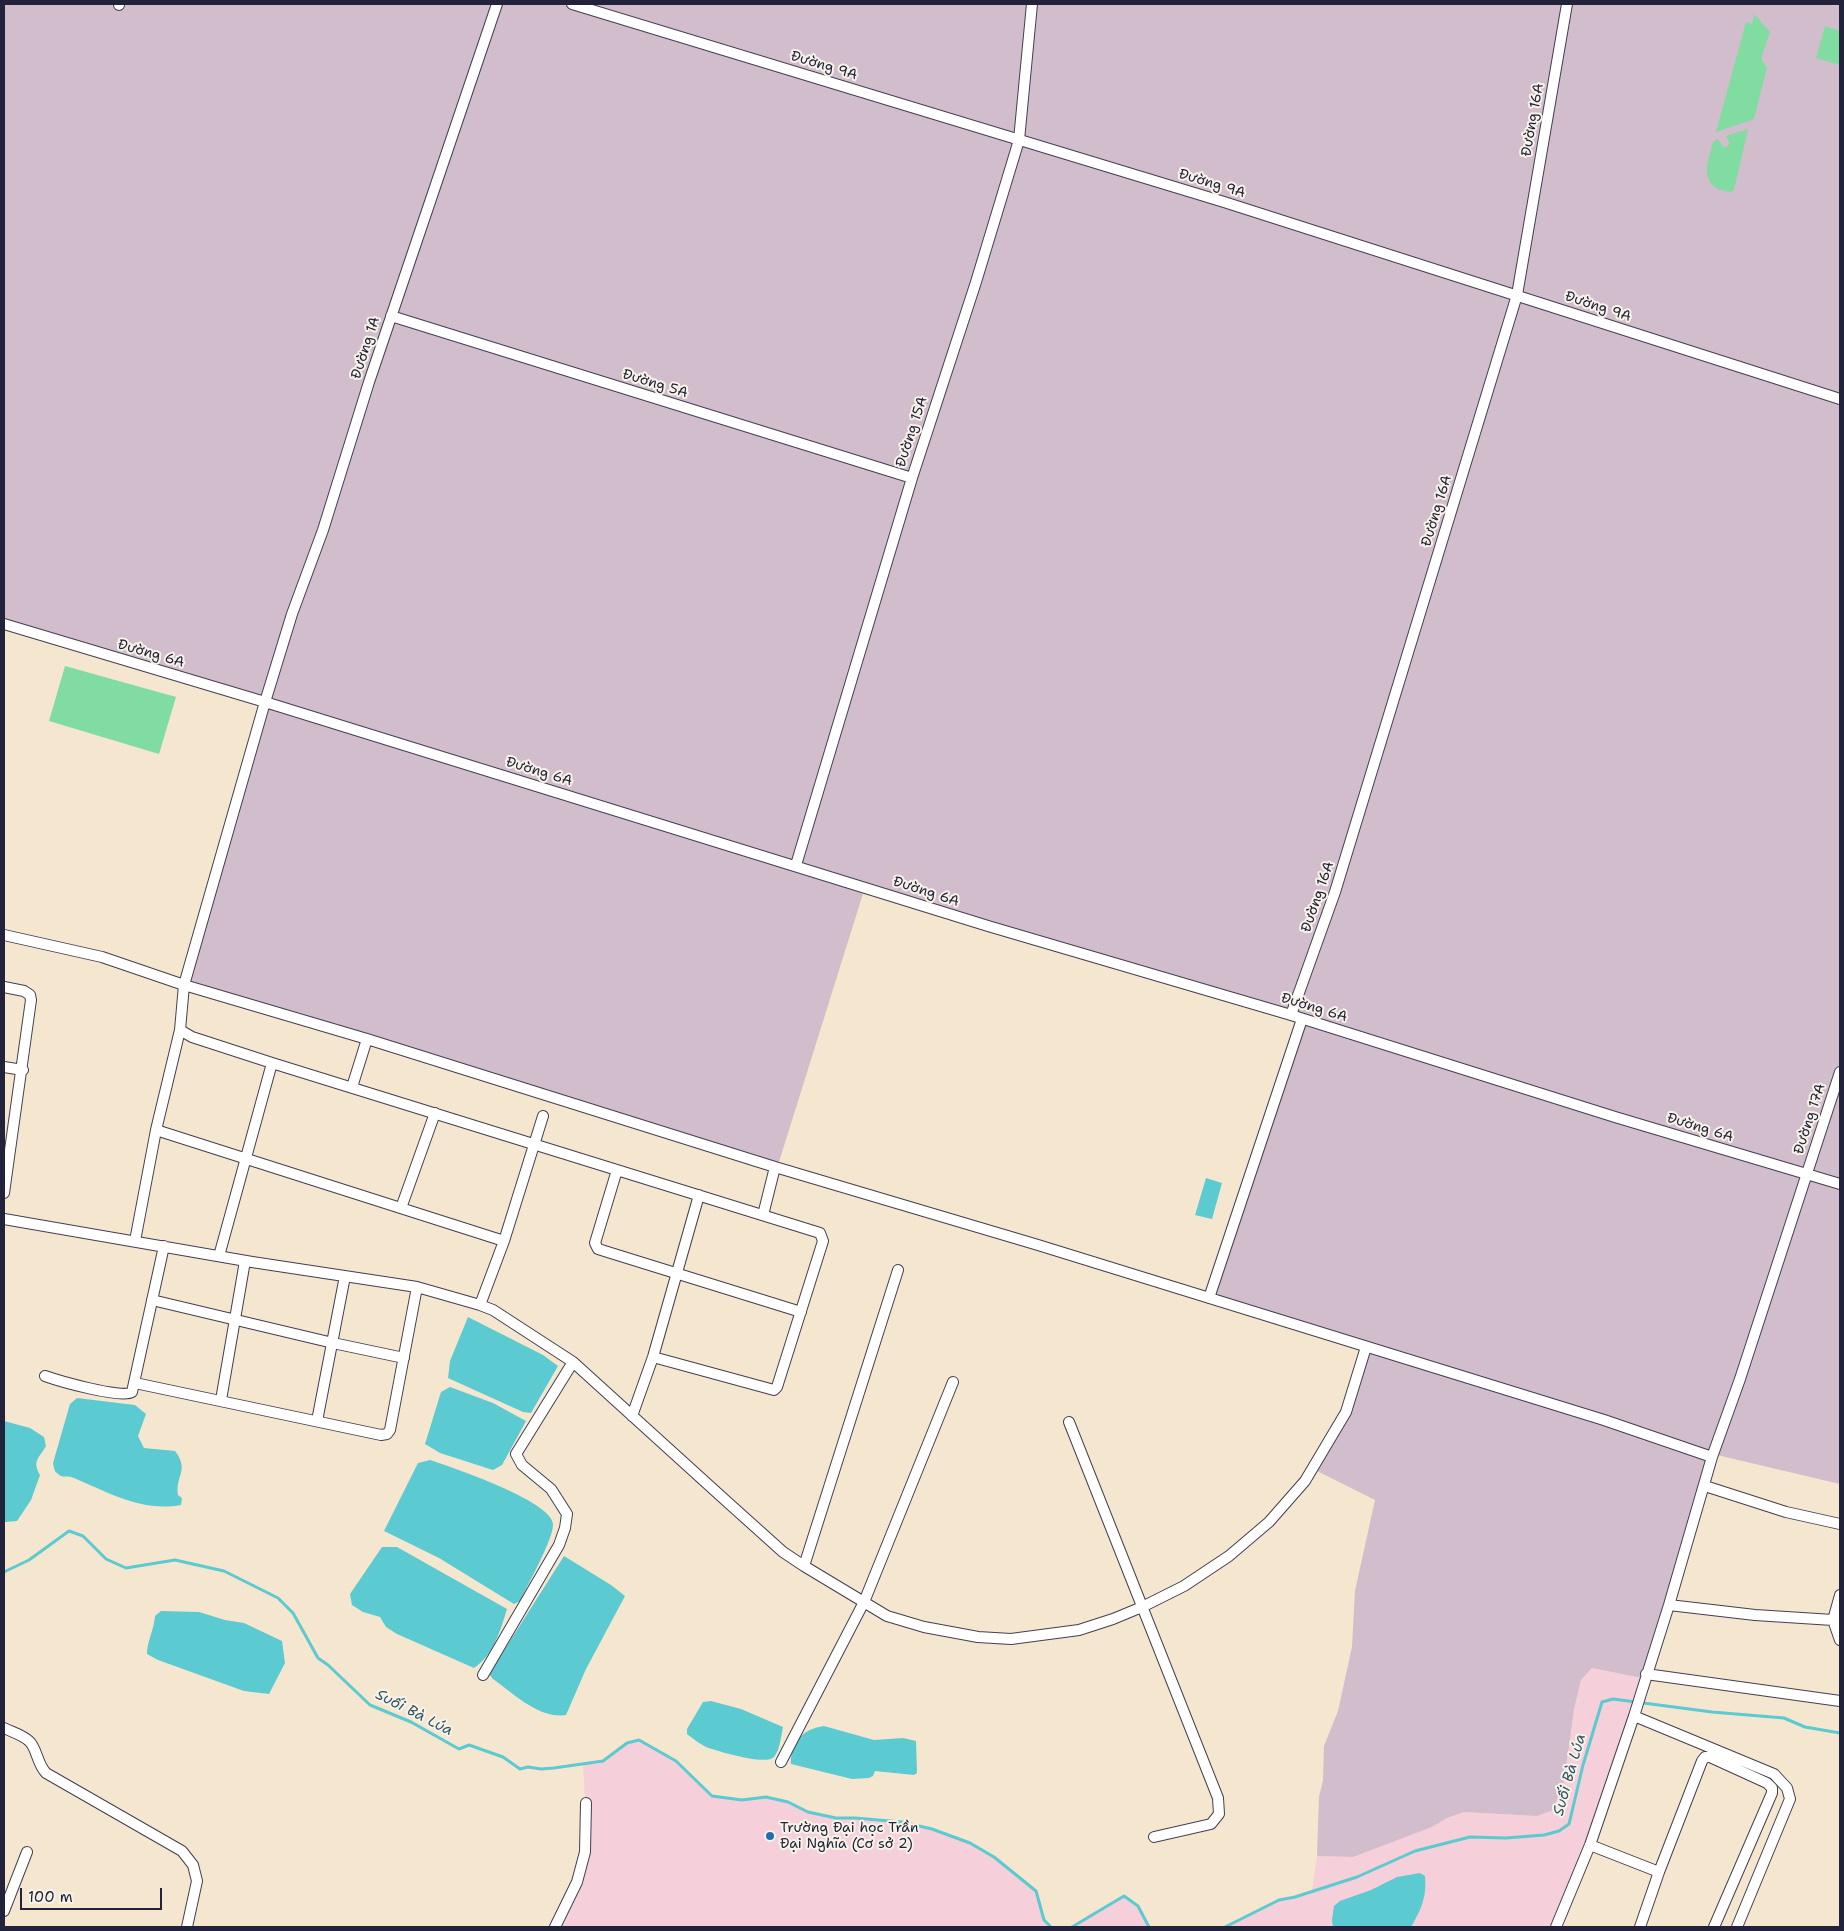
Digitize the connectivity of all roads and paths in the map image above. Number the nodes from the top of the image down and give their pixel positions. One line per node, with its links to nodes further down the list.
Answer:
1 (497, 4): 7 (street, Đường 1A)
2 (572, 4): 5 (street, Đường 9A)
3 (1032, 4): 5 (street, Đường 15A)
4 (1567, 4): 6 (street, Đường 16A)
5 (1019, 140): 6 (street, Đường 9A); 9 (street, Đường 15A)
6 (1517, 295): 8 (street, Đường 9A); 16 (street, Đường 16A)
7 (391, 316): 9 (street, Đường 5A); 11 (street, Đường 1A)
8 (1840, 399)
9 (912, 478): 12 (street, Đường 15A)
10 (4, 624): 11 (street, Đường 6A)
11 (265, 702): 12 (street, Đường 6A); 14 (street, Đường 1A)
12 (796, 865): 16 (street, Đường 6A)
13 (4, 935): 14 (street)
14 (184, 984): 18 (street, Đường 1A); 19 (street)
15 (4, 987): 22 (street)
16 (1291, 1015): 17 (street, Đường 6A)
17 (1302, 1019): 32 (street, Đường 6A); 48 (street)
18 (180, 1030): 20 (street); 27 (street, Đường 1A)
19 (367, 1039): 24 (street); 30 (street)
20 (272, 1063): 24 (street); 29 (street)
21 (4, 1067): 22 (street)
22 (23, 1070): 34 (street)
23 (1840, 1072): 32 (street, Đường 17A)
24 (352, 1087): 25 (street)
25 (435, 1113): 28 (street); 36 (street)
26 (543, 1116): 28 (street)
27 (156, 1130): 29 (street); 39 (street, Đường 1A)
28 (535, 1144): 31 (street); 40 (street)
29 (245, 1158): 36 (street); 42 (street)
30 (775, 1167): 37 (street); 48 (street)
31 (617, 1170): 35 (street); 45 (street)
32 (1806, 1174): 33 (street, Đường 6A); 65 (street, Đường 17A)
33 (1840, 1184)
34 (4, 1193)
35 (699, 1195): 37 (street); 45 (street)
36 (401, 1208): 40 (street)
37 (763, 1215): 51 (street)
38 (4, 1219): 39 (street)
39 (134, 1241): 41 (street)
40 (504, 1241): 50 (street)
41 (164, 1246): 42 (street); 49 (street)
42 (219, 1256): 43 (street)
43 (245, 1261): 46 (street); 52 (street)
44 (898, 1270): 68 (street)
45 (676, 1274): 51 (street); 55 (street)
46 (345, 1276): 47 (street); 53 (street)
47 (417, 1287): 50 (street); 56 (street)
48 (1209, 1298): 54 (street)
49 (152, 1300): 52 (street); 60 (street)
50 (480, 1305): 57 (street)
51 (800, 1312): 55 (street)
52 (235, 1320): 53 (street); 61 (street)
53 (333, 1343): 56 (street); 63 (street)
54 (1366, 1347): 65 (street); 72 (street)
55 (653, 1357): 62 (street)
56 (404, 1358): 63 (street)
57 (573, 1362): 62 (street); 75 (street)
58 (46, 1376): 60 (street)
59 (953, 1382): 70 (street)
60 (135, 1383): 61 (street)
61 (221, 1400): 63 (street)
62 (632, 1416): 68 (street)
63 (317, 1421)
64 (1069, 1422): 72 (street)
65 (1712, 1457): 66 (street, Đường 17A)
66 (1705, 1486): 67 (street); 71 (street, Đường 17A)
67 (1840, 1524)
68 (804, 1566): 70 (street)
69 (1840, 1595): 73 (street)
70 (864, 1602): 72 (street); 80 (street)
71 (1669, 1605): 73 (street); 76 (street, Đường 17A)
72 (1142, 1606): 82 (street)
73 (1836, 1620): 74 (street)
74 (1840, 1640)
75 (483, 1675)
76 (1646, 1677): 77 (street); 78 (street)
77 (1840, 1701)
78 (1634, 1713): 83 (street); 92 (street)
79 (4, 1728): 88 (street)
80 (781, 1762)
81 (586, 1804): 89 (street)
82 (1154, 1837)
83 (1590, 1844): 85 (street); 90 (street)
84 (27, 1852): 86 (street)
85 (1659, 1872): 87 (street); 91 (street)
86 (4, 1910)
87 (1642, 1926)
88 (186, 1927)
89 (555, 1927)
90 (1556, 1927)
91 (1714, 1927)
92 (1737, 1927)

